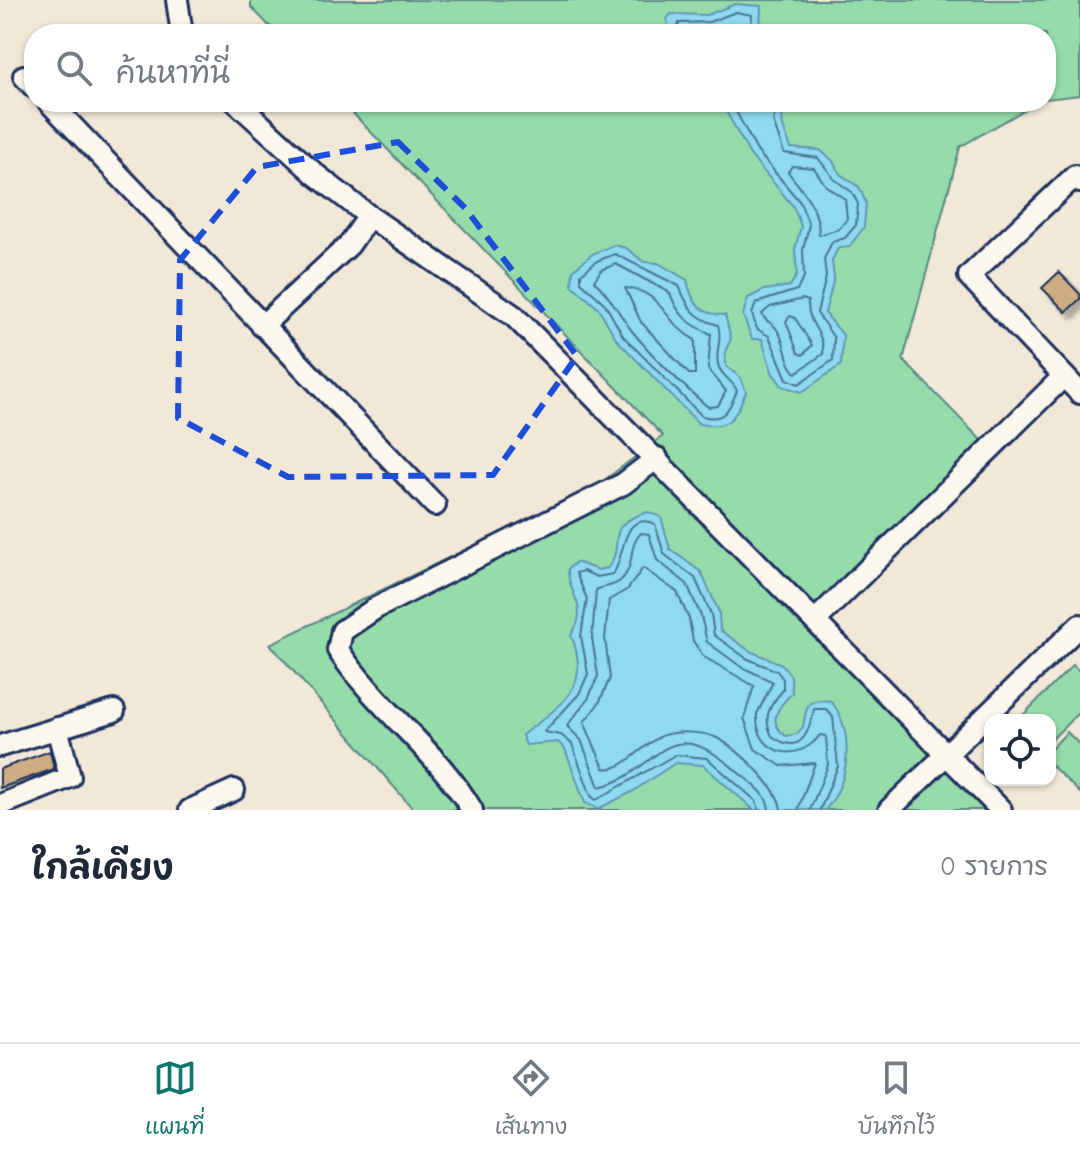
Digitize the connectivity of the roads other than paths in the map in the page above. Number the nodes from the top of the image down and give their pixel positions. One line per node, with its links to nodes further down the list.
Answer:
1 (177, 0): 2 (street)
2 (181, 24)
3 (59, 112): 7 (street)
4 (247, 112): 6 (street)
5 (1080, 182): 8 (street)
6 (369, 216): 7 (street); 10 (street)
7 (262, 326): 11 (street)
8 (1064, 376): 9 (street); 12 (street)
9 (1080, 393)
10 (657, 458): 12 (street); 21 (street)
11 (435, 505)
12 (816, 620): 17 (street)
13 (1076, 636): 17 (street)
14 (114, 711): 15 (street)
15 (57, 728): 16 (street); 19 (street)
16 (0, 746)
17 (947, 754): 22 (street); 23 (street)
18 (234, 790): 20 (street)
19 (0, 805)
20 (190, 810)
21 (472, 810)
22 (889, 810)
23 (1001, 810)

